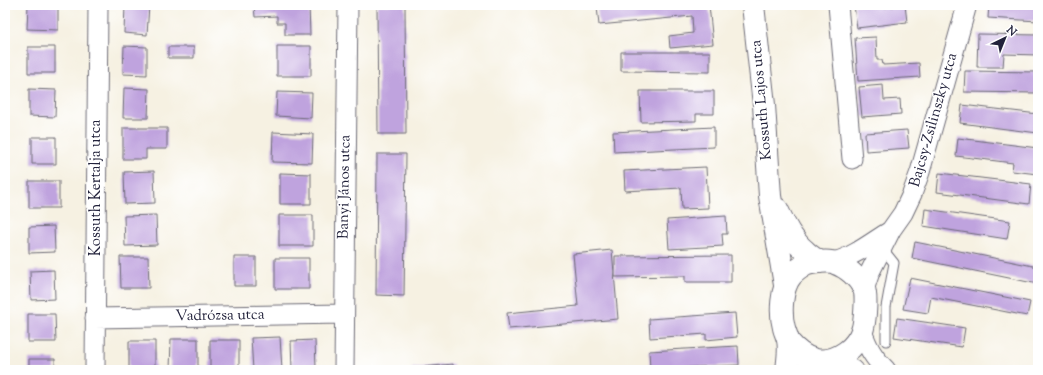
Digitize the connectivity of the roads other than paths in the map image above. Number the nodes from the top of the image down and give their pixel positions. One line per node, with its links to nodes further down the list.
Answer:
1 (98, 5): 14 (street, Kossuth Kertalja utca)
2 (348, 5): 13 (street, Banyi János utca)
3 (753, 5): 7 (street, Kossuth Lajos utca)
4 (838, 5): 6 (street)
5 (967, 5): 8 (street, Bajcsy-Zsilinszky utca)
6 (852, 159)
7 (770, 196): 10 (street, Kossuth Lajos utca); 11 (street, Kossuth Lajos utca)
8 (891, 230): 9 (street, Bajcsy-Zsilinszky utca); 10 (street, Bajcsy-Zsilinszky utca)
9 (882, 248): 12 (street, Bajcsy-Zsilinszky utca); 17 (lane)
10 (827, 262): 11 (street, Kossuth Lajos utca); 12 (street, Kossuth Lajos utca)
11 (785, 286): 16 (street, Kossuth Lajos utca)
12 (864, 290): 15 (street)
13 (344, 314): 14 (street, Vadrózsa utca); 20 (street, Banyi János utca)
14 (96, 318): 19 (street, Kossuth Kertalja utca)
15 (862, 331): 18 (street); 23 (street)
16 (788, 341): 18 (street); 21 (street, Kossuth Lajos utca)
17 (886, 341)
18 (823, 364): 22 (street)
19 (95, 370)
20 (344, 370)
21 (787, 370)
22 (854, 370)
23 (886, 370)

